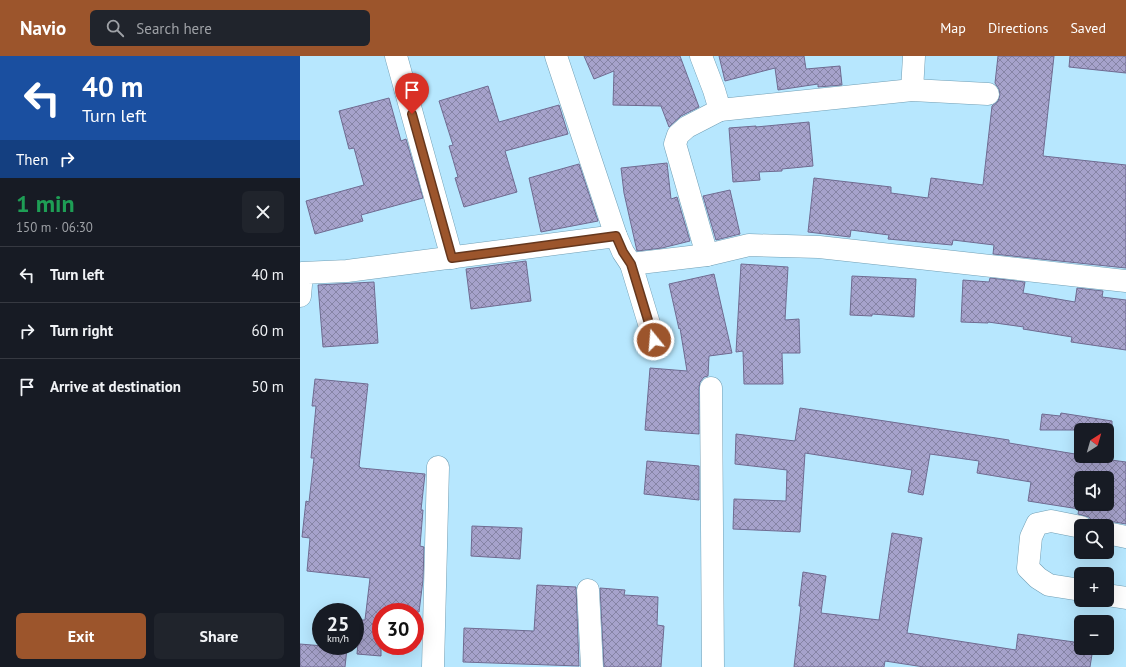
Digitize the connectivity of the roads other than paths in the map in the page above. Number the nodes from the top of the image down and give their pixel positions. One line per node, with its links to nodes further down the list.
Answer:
1 (396, 56): 10 (street)
2 (556, 56): 8 (street)
3 (701, 56): 7 (street)
4 (914, 56): 5 (street)
5 (912, 90): 6 (street); 7 (street)
6 (988, 94)
7 (720, 110): 9 (street)
8 (616, 236): 10 (street); 11 (street)
9 (707, 255): 11 (street); 13 (street)
10 (452, 258): 12 (street)
11 (631, 264): 15 (street)
12 (301, 269): 14 (street)
13 (1126, 281)
14 (300, 296)
15 (654, 340)
16 (711, 388): 27 (street)
17 (438, 467): 25 (street)
18 (1074, 526): 21 (street)
19 (1114, 534): 20 (street)
20 (1126, 537)
21 (1074, 589)
22 (588, 590): 26 (street)
23 (1114, 596): 24 (street)
24 (1126, 598)
25 (433, 667)
26 (592, 667)
27 (713, 667)

